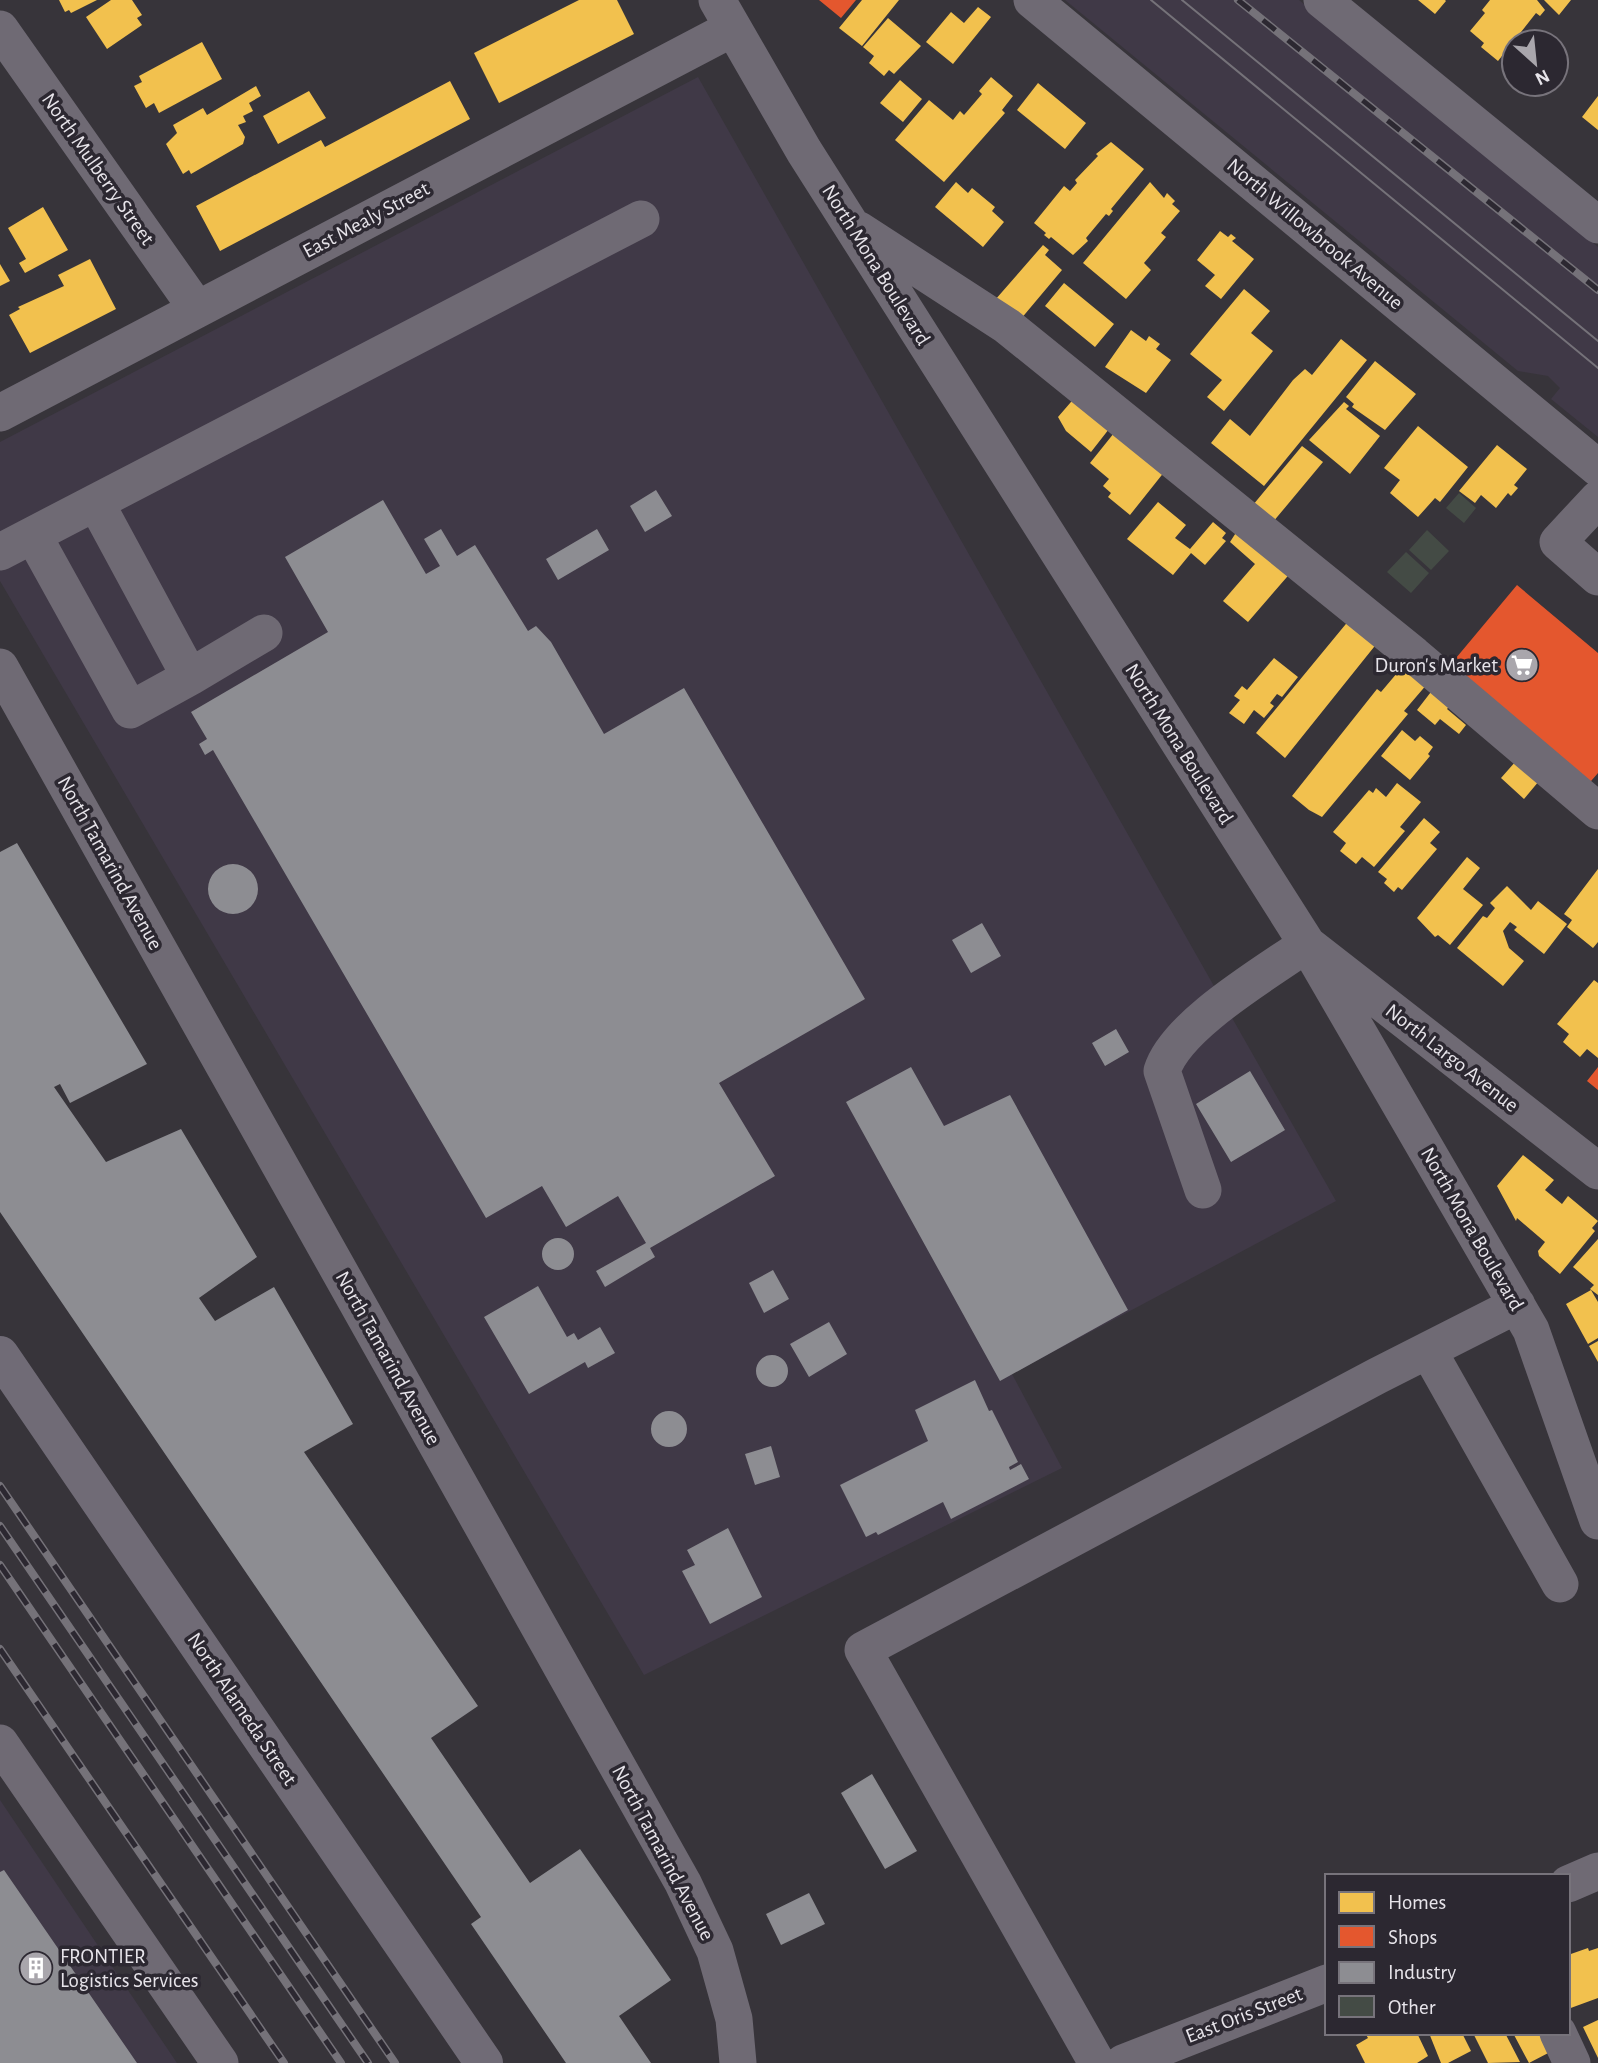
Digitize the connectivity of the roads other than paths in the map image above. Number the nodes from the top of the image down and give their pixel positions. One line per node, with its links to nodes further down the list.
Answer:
1 (1032, 0): 10 (street, North Willowbrook Avenue)
2 (1322, 0): 7 (street)
3 (725, 14): 6 (street, North Mona Boulevard); 8 (street, East Mealy Street)
4 (0, 29): 8 (street, North Mulberry Street)
5 (641, 219): 12 (street)
6 (849, 224): 19 (street); 20 (street, North Mona Boulevard)
7 (1598, 225)
8 (197, 309): 9 (street, East Mealy Street)
9 (0, 413)
10 (1598, 468)
11 (1598, 499): 15 (street)
12 (96, 503): 13 (street); 18 (street)
13 (33, 535): 14 (street); 18 (street)
14 (0, 552)
15 (1598, 577)
16 (264, 633): 18 (street)
17 (0, 667): 35 (street, North Tamarind Avenue)
18 (190, 677)
19 (1598, 811)
20 (1307, 944): 21 (street, North Largo Avenue); 22 (street); 23 (street, North Mona Boulevard)
21 (1598, 1171)
22 (1203, 1190)
23 (1517, 1305): 24 (street); 26 (street, North Mona Boulevard)
24 (1428, 1350): 27 (street); 36 (street)
25 (0, 1355): 34 (main road, North Alameda Street)
26 (1597, 1513)
27 (1560, 1584)
28 (0, 1743): 33 (street)
29 (1598, 1871): 30 (street)
30 (1570, 1883)
31 (1325, 1984): 37 (street, East Oris Street)
32 (1559, 2035): 38 (street)
33 (220, 2063)
34 (484, 2063)
35 (738, 2063)
36 (1097, 2063)
37 (1123, 2063)
38 (1572, 2063)

